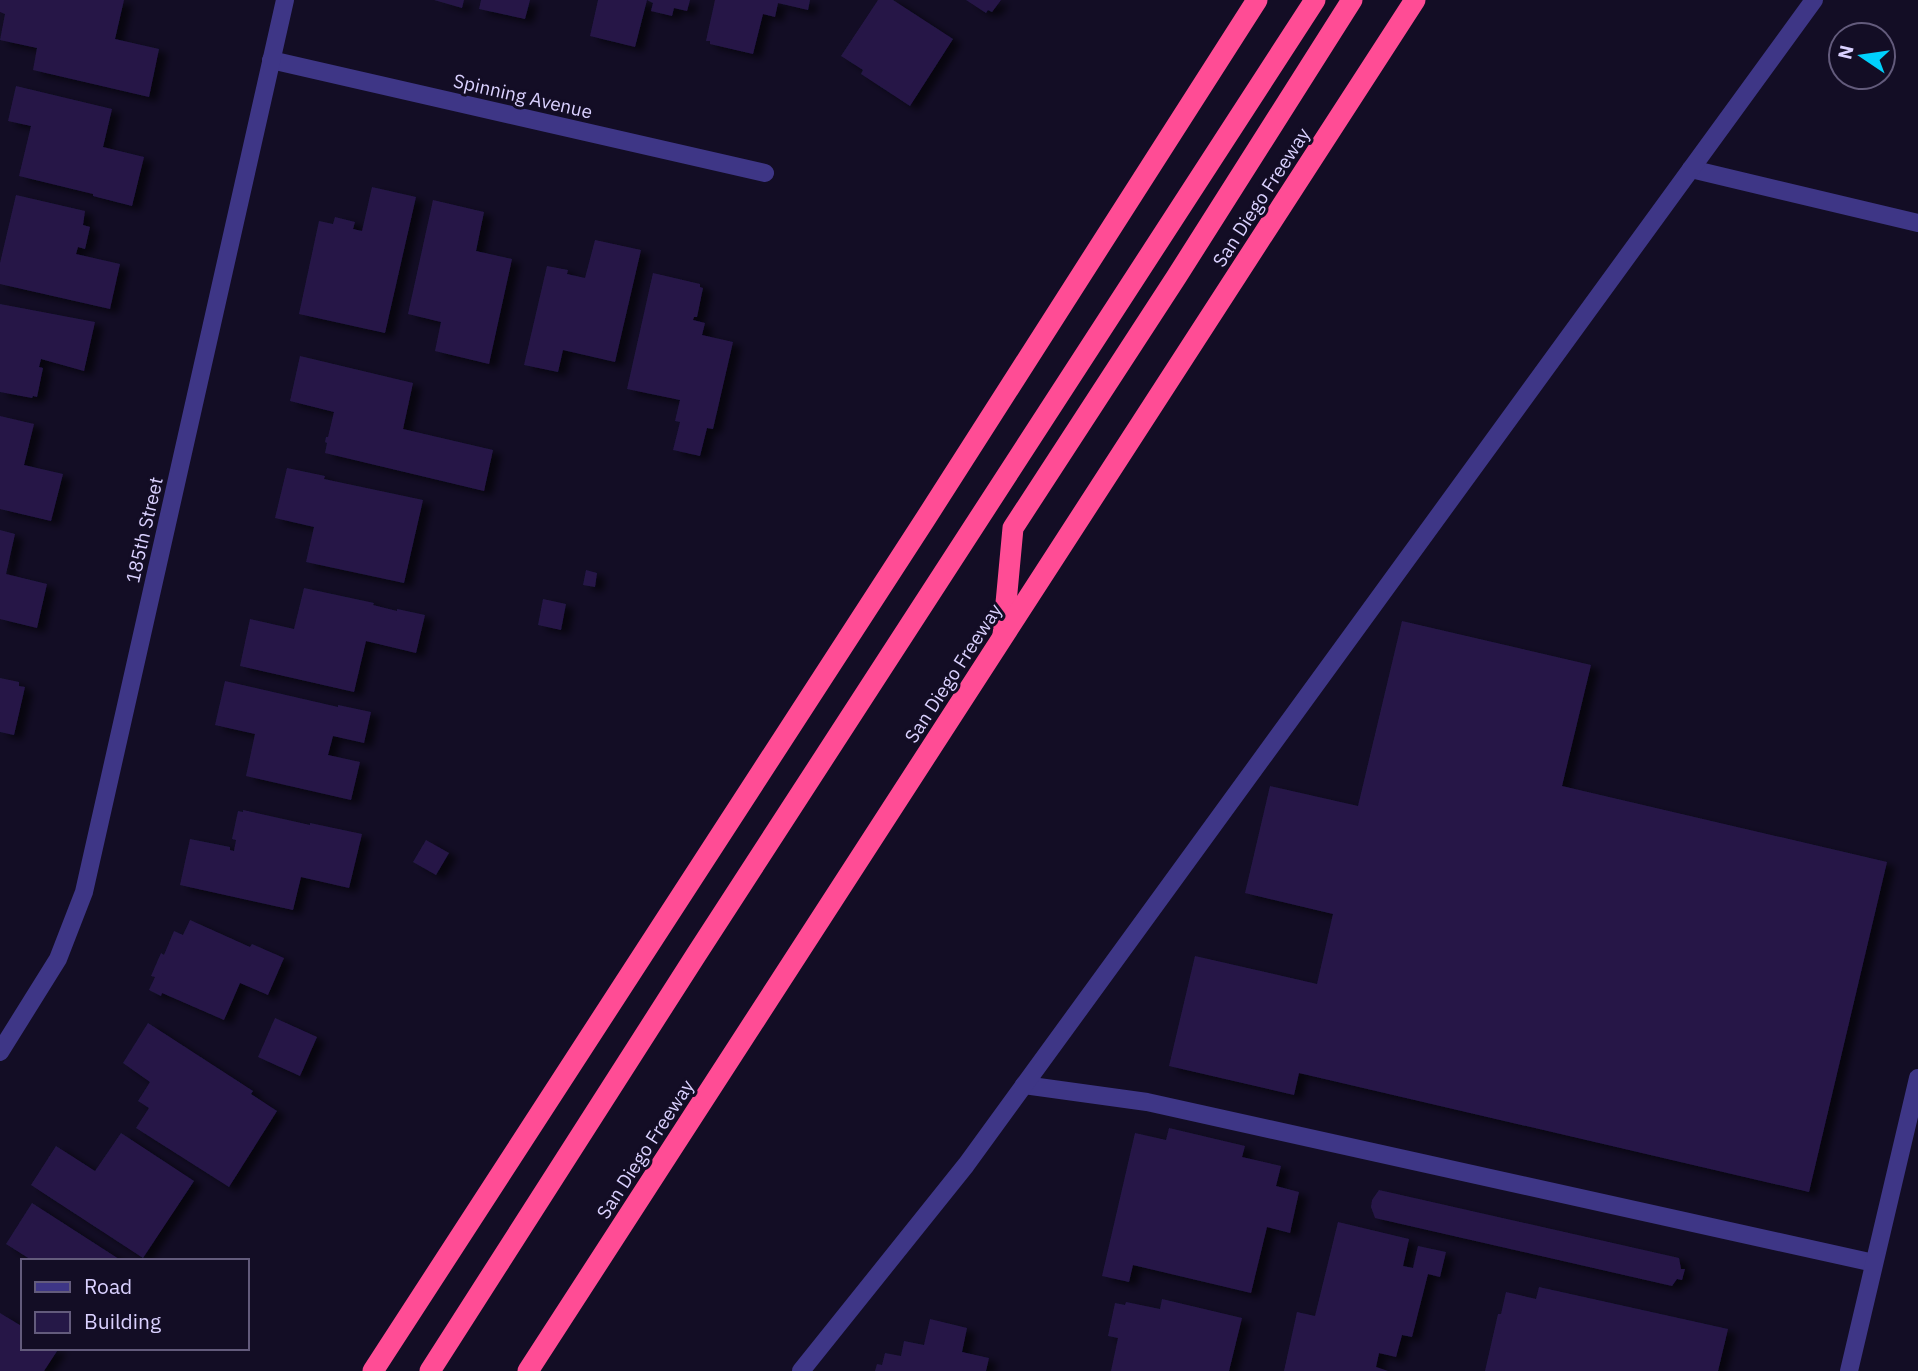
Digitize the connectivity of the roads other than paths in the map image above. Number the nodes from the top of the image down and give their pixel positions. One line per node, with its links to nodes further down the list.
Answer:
1 (285, 0): 7 (street, 185th Street)
2 (1257, 0): 16 (highway)
3 (1315, 0): 17 (highway)
4 (1352, 0): 11 (highway)
5 (1415, 0): 11 (highway, San Diego Freeway)
6 (1814, 0): 8 (street)
7 (271, 61): 9 (street, Spinning Avenue); 12 (street, 185th Street)
8 (1691, 169): 10 (street); 14 (street)
9 (765, 173)
10 (1918, 223)
11 (1003, 637): 18 (highway, San Diego Freeway)
12 (0, 1052)
13 (1918, 1078): 15 (street)
14 (1024, 1086): 15 (street); 19 (street)
15 (1874, 1263): 20 (street)
16 (373, 1371)
17 (430, 1371)
18 (528, 1371)
19 (801, 1371)
20 (1849, 1371)

